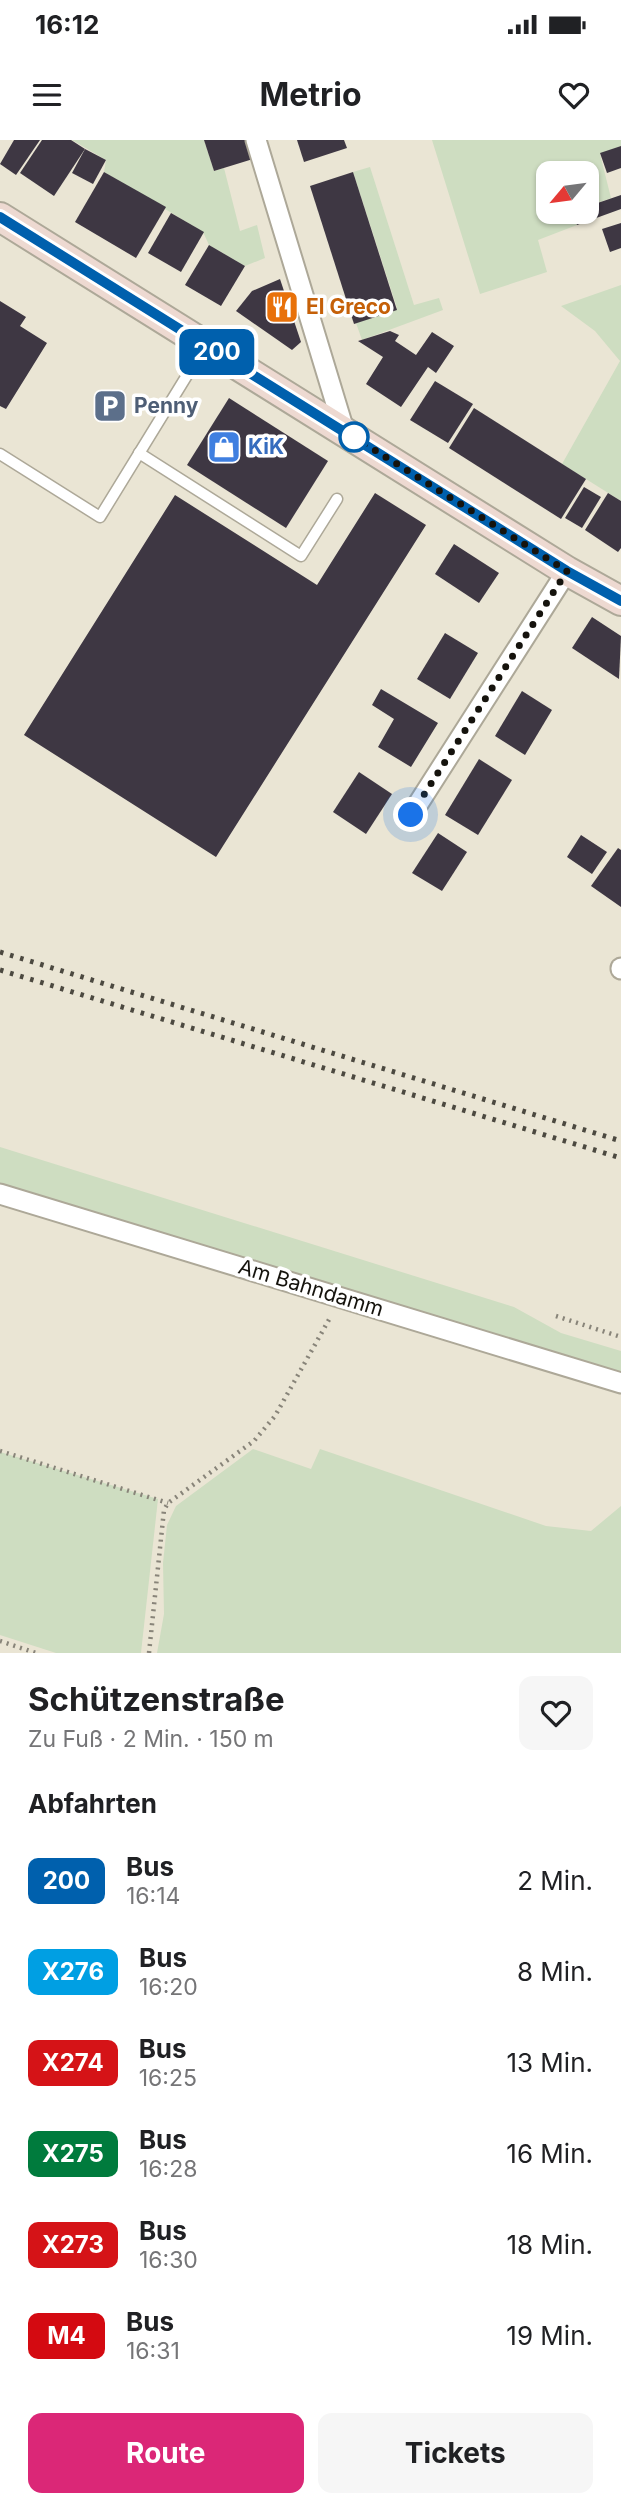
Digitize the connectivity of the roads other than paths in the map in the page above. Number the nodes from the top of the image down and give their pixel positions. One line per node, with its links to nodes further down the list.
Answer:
1 (256, 140): 4 (street)
2 (0, 217): 3 (main road)
3 (205, 345): 4 (main road); 5 (lane)
4 (344, 430): 8 (main road)
5 (139, 453): 6 (lane); 7 (lane)
6 (0, 454)
7 (337, 499)
8 (567, 571): 9 (main road); 10 (street)
9 (621, 601)
10 (411, 815)
11 (0, 1194): 12 (street, Am Bahndamm)
12 (621, 1383)

